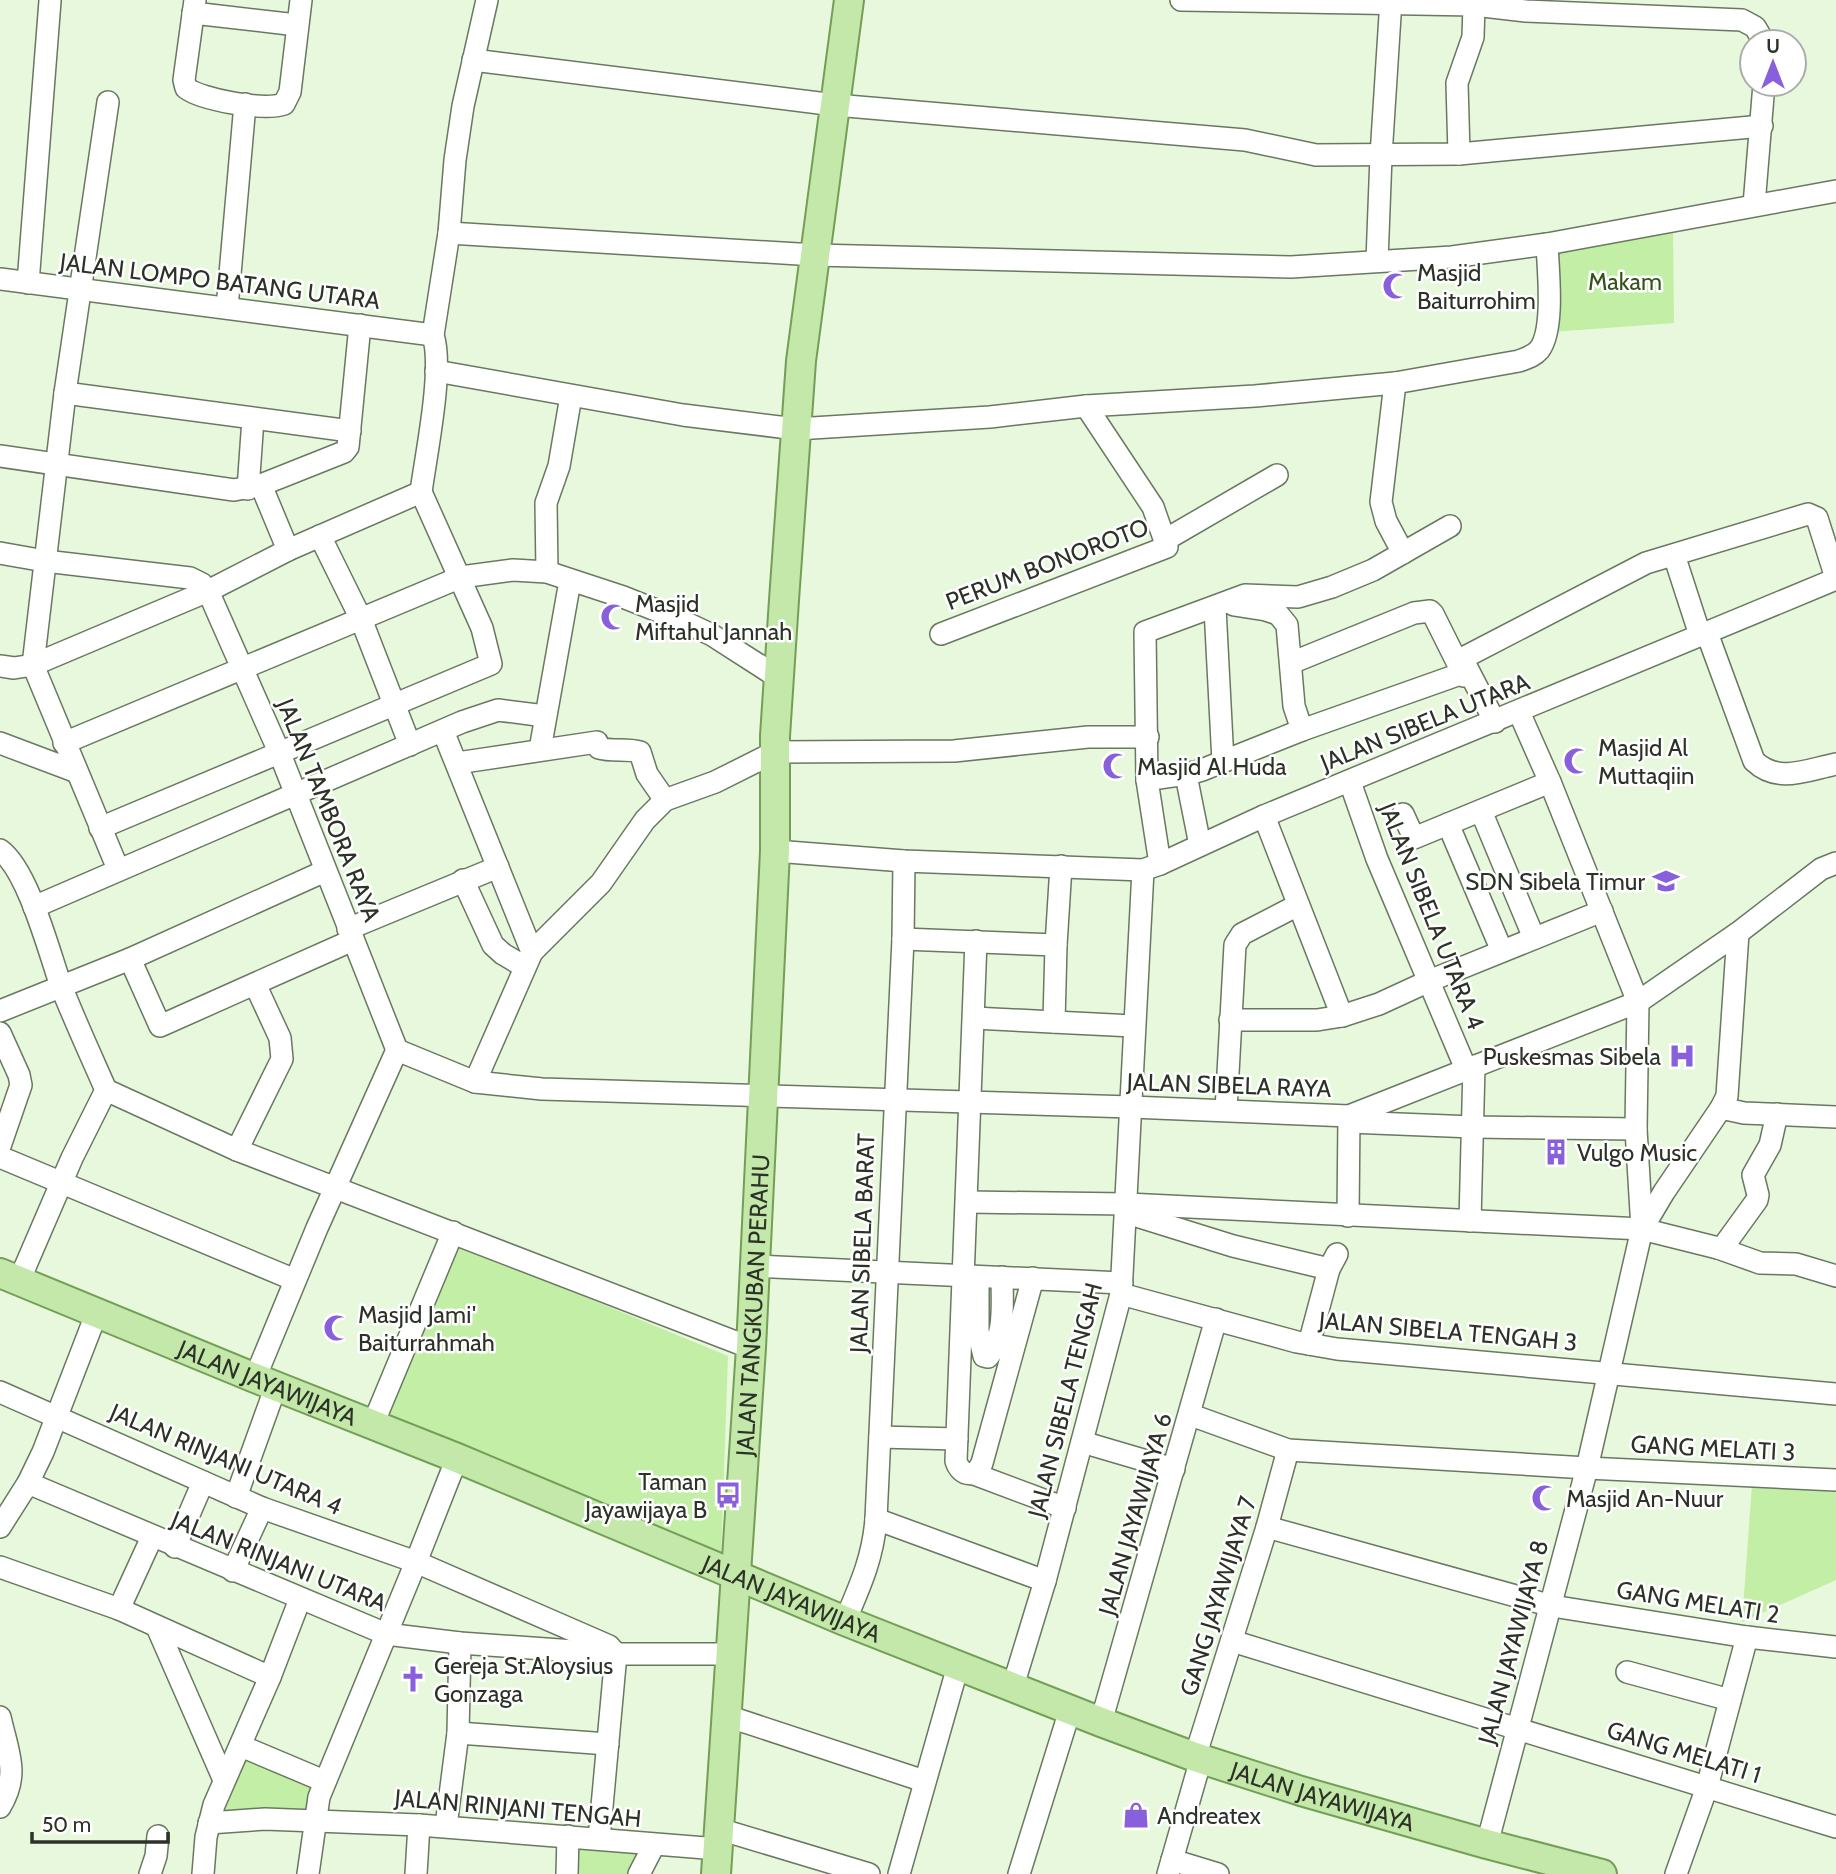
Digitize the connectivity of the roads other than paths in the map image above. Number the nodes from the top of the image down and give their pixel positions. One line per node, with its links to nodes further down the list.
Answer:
1 (301, 0): 10 (street)
2 (487, 0): 12 (street)
3 (849, 0): 16 (main road, JALAN TANGKUBAN PERAHU)
4 (1181, 0): 6 (street)
5 (50, 1): 27 (street)
6 (1392, 2): 7 (street); 19 (street)
7 (1474, 5): 8 (street); 18 (street)
8 (1526, 5): 11 (street)
9 (194, 7): 10 (street); 15 (street)
10 (297, 26): 15 (street)
11 (1756, 28)
12 (473, 60): 16 (street); 22 (street)
13 (1763, 98): 17 (street)
14 (108, 102): 28 (street)
15 (245, 104): 29 (street)
16 (835, 105): 19 (street); 24 (main road, JALAN TANGKUBAN PERAHU)
17 (1762, 126): 18 (street); 21 (street)
18 (1459, 153): 19 (street)
19 (1381, 156): 25 (street)
20 (1836, 191): 21 (street)
21 (1754, 205): 23 (street)
22 (449, 233): 24 (street); 31 (street)
23 (1547, 244): 25 (street); 33 (street)
24 (815, 256): 25 (street); 38 (main road, JALAN TANGKUBAN PERAHU)
25 (1377, 261)
26 (0, 279): 27 (street, JALAN LOMPO BATANG UTARA)
27 (28, 283): 28 (street, JALAN LOMPO BATANG UTARA)
28 (79, 290): 29 (street, JALAN LOMPO BATANG UTARA); 34 (street)
29 (227, 308): 30 (street, JALAN LOMPO BATANG UTARA)
30 (359, 325): 31 (street, JALAN LOMPO BATANG UTARA); 39 (street)
31 (433, 335): 32 (street)
32 (436, 371): 35 (street); 44 (street)
33 (1395, 383): 36 (street); 50 (street)
34 (65, 393): 37 (street); 41 (street)
35 (571, 396): 38 (street); 53 (street)
36 (1086, 406): 38 (street); 47 (street, PERUM BONOROTO)
37 (253, 419): 39 (street); 43 (street)
38 (796, 429): 67 (main road, JALAN TANGKUBAN PERAHU)
39 (350, 431): 43 (street)
40 (0, 456): 41 (street)
41 (55, 465): 43 (street); 52 (street)
42 (1277, 474): 47 (street, PERUM BONOROTO)
43 (254, 487): 48 (street)
44 (421, 492): 46 (street); 54 (street)
45 (1450, 526): 50 (street)
46 (320, 536): 48 (street); 59 (street)
47 (1165, 540): 60 (street, PERUM BONOROTO)
48 (288, 550): 57 (street)
49 (0, 553): 52 (street)
50 (1403, 554): 58 (street)
51 (1674, 555): 55 (street); 61 (street); 71 (street)
52 (45, 561): 57 (street); 63 (street)
53 (547, 572): 54 (street); 56 (street)
54 (461, 577): 59 (street); 68 (street)
55 (1836, 579): 61 (street, JALAN SIBELA UTARA)
56 (570, 581): 67 (street); 70 (street)
57 (208, 591): 63 (street); 65 (street, JALAN TAMBORA RAYA)
58 (1218, 606): 62 (street); 74 (street, JALAN SIBELA TENGAH); 81 (street)
59 (361, 620): 65 (street); 68 (street)
60 (940, 634)
61 (1703, 634): 69 (street, JALAN SIBELA UTARA); 83 (street)
62 (1291, 663): 66 (street); 72 (street)
63 (33, 665): 64 (street); 76 (street)
64 (0, 666)
65 (244, 669): 76 (street); 80 (street, JALAN TAMBORA RAYA)
66 (1463, 673): 71 (street); 72 (street)
67 (779, 681): 78 (main road, JALAN TANGKUBAN PERAHU)
68 (393, 704): 79 (street); 80 (street)
69 (1520, 712): 71 (street, JALAN SIBELA UTARA); 88 (street)
70 (545, 716): 73 (street); 77 (street)
71 (1492, 723): 87 (street, JALAN SIBELA UTARA)
72 (1302, 730): 81 (street)
73 (443, 731): 79 (street); 82 (street)
74 (1148, 737): 78 (street); 86 (street, JALAN SIBELA TENGAH)
75 (0, 743): 84 (street)
76 (64, 743): 84 (street)
77 (541, 744)
78 (775, 744): 90 (street); 98 (main road, JALAN TANGKUBAN PERAHU)
79 (410, 745): 89 (street)
80 (280, 754): 89 (street, JALAN TAMBORA RAYA); 95 (street)
81 (1223, 762): 85 (street)
82 (457, 763): 90 (street); 102 (street)
83 (1836, 764)
84 (77, 772): 95 (street)
85 (1186, 775): 86 (street); 96 (street)
86 (1147, 780): 103 (street, JALAN SIBELA TENGAH)
87 (1350, 782): 93 (street, JALAN SIBELA UTARA); 119 (street, JALAN SIBELA UTARA 4)
88 (1550, 782): 91 (street); 109 (street)
89 (297, 795): 104 (street); 105 (street, JALAN TAMBORA RAYA)
90 (665, 800): 118 (street)
91 (1481, 811): 94 (street); 112 (street)
92 (1403, 814): 94 (street)
93 (1264, 816): 96 (street, JALAN SIBELA UTARA); 107 (street)
94 (1448, 824): 116 (street)
95 (100, 828): 104 (street)
96 (1200, 845): 103 (street, JALAN SIBELA UTARA)
97 (0, 850): 108 (street)
98 (775, 851): 99 (street, JALAN SIBELA UTARA); 134 (main road, JALAN TANGKUBAN PERAHU)
99 (904, 861): 101 (street, JALAN SIBELA UTARA); 113 (street, JALAN SIBELA BARAT)
100 (1836, 863): 110 (street, JALAN SIBELA RAYA)
101 (1061, 866): 103 (street, JALAN SIBELA UTARA); 115 (street)
102 (498, 867): 106 (street); 118 (street)
103 (1151, 867): 128 (street, JALAN SIBELA TENGAH)
104 (118, 869): 108 (street)
105 (325, 871): 111 (street, JALAN TAMBORA RAYA); 117 (street)
106 (463, 880): 111 (street); 118 (street)
107 (1298, 905): 124 (street); 126 (street)
108 (34, 907): 121 (street)
109 (1602, 911): 112 (street); 122 (street)
110 (1738, 933): 122 (street, JALAN SIBELA RAYA); 138 (street)
111 (351, 934): 120 (street); 130 (street, JALAN TAMBORA RAYA)
112 (1534, 938): 116 (street)
113 (903, 939): 114 (street); 135 (street, JALAN SIBELA BARAT)
114 (976, 941): 115 (street); 125 (street)
115 (1056, 945): 127 (street)
116 (1502, 951): 119 (street)
117 (130, 959): 120 (street); 121 (street)
118 (529, 960): 132 (street)
119 (1429, 981): 124 (street); 131 (street, JALAN SIBELA UTARA 4)
120 (255, 984): 146 (street)
121 (62, 987): 123 (street); 133 (street)
122 (1638, 1002): 131 (street, JALAN SIBELA RAYA); 144 (street)
123 (0, 1011)
124 (1342, 1016): 126 (street)
125 (974, 1018): 127 (street); 136 (street)
126 (1230, 1020): 139 (street)
127 (1054, 1022): 128 (street)
128 (1133, 1026): 137 (street, JALAN SIBELA TENGAH)
129 (0, 1033): 145 (street)
130 (397, 1050): 132 (street, JALAN SIBELA RAYA); 149 (street)
131 (1470, 1067): 142 (street, JALAN SIBELA RAYA); 143 (street)
132 (475, 1082): 134 (street, JALAN SIBELA RAYA)
133 (106, 1090): 146 (street); 148 (street)
134 (763, 1096): 135 (street, JALAN SIBELA RAYA); 157 (main road, JALAN TANGKUBAN PERAHU)
135 (894, 1099): 136 (street, JALAN SIBELA RAYA); 158 (street, JALAN SIBELA BARAT)
136 (970, 1101): 137 (street, JALAN SIBELA RAYA); 150 (street)
137 (1131, 1107): 139 (street, JALAN SIBELA RAYA); 151 (street, JALAN SIBELA TENGAH)
138 (1721, 1108): 140 (street); 154 (street)
139 (1226, 1110): 142 (street, JALAN SIBELA RAYA)
140 (1777, 1114): 141 (street); 156 (street)
141 (1836, 1117)
142 (1349, 1119): 143 (street); 152 (street)
143 (1473, 1127): 144 (street); 153 (street)
144 (1636, 1129): 154 (street)
145 (0, 1146)
146 (237, 1150): 149 (street)
147 (0, 1157): 148 (street)
148 (63, 1182): 160 (street); 164 (street)
149 (335, 1189): 155 (street); 164 (street)
150 (967, 1202): 151 (street); 161 (street)
151 (1127, 1208): 152 (street); 165 (street, JALAN SIBELA TENGAH); 168 (street)
152 (1348, 1216): 153 (street)
153 (1470, 1221): 154 (street)
154 (1642, 1229): 156 (street); 170 (street, JALAN JAYAWIJAYA 8)
155 (453, 1231): 169 (street); 176 (street)
156 (1718, 1248): 159 (street)
157 (754, 1266): 158 (street, JALAN SIBELA TENGAH 3); 169 (main road, JALAN TANGKUBAN PERAHU)
158 (887, 1272): 161 (street, JALAN SIBELA TENGAH 3); 177 (street, JALAN SIBELA BARAT)
159 (1836, 1276)
160 (10, 1277): 166 (main road, JALAN JAYAWIJAYA)
161 (970, 1277): 162 (street, JALAN SIBELA TENGAH 3); 162 (street); 178 (street)
162 (1003, 1277): 163 (street, JALAN SIBELA TENGAH 3)
163 (1034, 1278): 165 (street, JALAN SIBELA TENGAH 3); 184 (street)
164 (295, 1280): 171 (street)
165 (1122, 1289): 167 (street, JALAN SIBELA TENGAH 3); 179 (street, JALAN SIBELA TENGAH)
166 (97, 1312): 171 (main road, JALAN JAYAWIJAYA); 175 (street)
167 (1216, 1319): 168 (street, JALAN SIBELA TENGAH 3); 174 (street, JALAN JAYAWIJAYA 6)
168 (1309, 1344): 170 (street, JALAN SIBELA TENGAH 3)
169 (751, 1348): 199 (main road, JALAN TANGKUBAN PERAHU)
170 (1608, 1372): 173 (street, JALAN SIBELA TENGAH 3); 182 (street, JALAN JAYAWIJAYA 8)
171 (266, 1382): 176 (main road, JALAN JAYAWIJAYA); 188 (street)
172 (0, 1392): 175 (street, JALAN RINJANI UTARA 4)
173 (1836, 1394)
174 (1191, 1415): 180 (street, GANG MELATI 3); 183 (street, JALAN JAYAWIJAYA 6)
175 (57, 1416): 186 (street, JALAN RINJANI UTARA 4); 187 (street)
176 (373, 1424): 181 (main road, JALAN JAYAWIJAYA)
177 (880, 1437): 178 (street); 191 (street, JALAN SIBELA BARAT)
178 (957, 1439): 184 (street)
179 (1082, 1443): 183 (street); 190 (street, JALAN SIBELA TENGAH)
180 (1289, 1450): 182 (street, GANG MELATI 3); 193 (street, GANG JAYAWIJAYA 7)
181 (457, 1458): 196 (street); 199 (main road, JALAN JAYAWIJAYA)
182 (1587, 1468): 185 (street, GANG MELATI 3); 202 (street, JALAN JAYAWIJAYA 8)
183 (1174, 1469): 221 (street, JALAN JAYAWIJAYA 6)
184 (974, 1474): 190 (street)
185 (1836, 1480)
186 (202, 1482): 188 (street, JALAN RINJANI UTARA 4); 195 (street)
187 (28, 1483): 192 (street); 194 (street, JALAN RINJANI UTARA)
188 (236, 1497): 189 (street, JALAN RINJANI UTARA 4)
189 (262, 1508): 196 (street, JALAN RINJANI UTARA 4); 198 (street)
190 (1065, 1508): 200 (street, JALAN SIBELA TENGAH)
191 (876, 1519): 200 (street); 204 (street, JALAN SIBELA BARAT)
192 (0, 1527)
193 (1267, 1527): 202 (street, GANG MELATI 2); 208 (street, GANG JAYAWIJAYA 7)
194 (152, 1537): 195 (street, JALAN RINJANI UTARA); 203 (street)
195 (175, 1547): 198 (street, JALAN RINJANI UTARA)
196 (416, 1562): 206 (street); 211 (street, JALAN RINJANI UTARA 4)
197 (0, 1567): 203 (street)
198 (233, 1571): 201 (street, JALAN RINJANI UTARA)
199 (735, 1574): 204 (main road, JALAN JAYAWIJAYA); 212 (main road, JALAN TANGKUBAN PERAHU)
200 (1045, 1581): 216 (street, JALAN SIBELA TENGAH)
201 (300, 1599): 206 (street, JALAN RINJANI UTARA); 215 (street)
202 (1552, 1606): 207 (street, GANG MELATI 2); 222 (street, JALAN JAYAWIJAYA 8)
203 (119, 1609): 205 (street)
204 (845, 1621): 213 (main road, JALAN JAYAWIJAYA)
205 (157, 1627): 215 (street); 227 (street)
206 (386, 1634): 209 (street, JALAN RINJANI UTARA); 228 (street)
207 (1747, 1637): 210 (street, GANG MELATI 2); 217 (street)
208 (1232, 1641): 222 (street, GANG MELATI 1); 226 (street, GANG JAYAWIJAYA 7)
209 (460, 1643): 211 (street, JALAN RINJANI UTARA); 223 (street)
210 (1836, 1647)
211 (616, 1654): 212 (street, JALAN RINJANI UTARA); 224 (street)
212 (731, 1654): 219 (main road, JALAN TANGKUBAN PERAHU)
213 (958, 1666): 216 (main road, JALAN JAYAWIJAYA); 229 (street)
214 (1628, 1672): 217 (street)
215 (271, 1677): 225 (street)
216 (1013, 1686): 218 (main road, JALAN JAYAWIJAYA)
217 (1730, 1700): 230 (street)
218 (1070, 1710): 221 (main road, JALAN JAYAWIJAYA); 253 (street)
219 (727, 1716): 229 (street); 242 (main road, JALAN TANGKUBAN PERAHU)
220 (0, 1717): 231 (street)
221 (1101, 1722): 226 (main road, JALAN JAYAWIJAYA)
222 (1516, 1728): 230 (street, GANG MELATI 1); 240 (street, JALAN JAYAWIJAYA 8)
223 (458, 1733): 224 (street); 235 (street)
224 (608, 1744): 239 (street)
225 (241, 1746): 227 (street); 228 (street)
226 (1198, 1758): 240 (main road, JALAN JAYAWIJAYA); 244 (street, GANG JAYAWIJAYA 7)
227 (224, 1780): 233 (street)
228 (324, 1781): 232 (street)
229 (924, 1781): 252 (street)
230 (1706, 1787): 236 (street, GANG MELATI 1); 256 (street)
231 (0, 1807)
232 (314, 1822): 233 (street, JALAN RINJANI TENGAH); 234 (street, JALAN RINJANI TENGAH); 247 (street)
233 (209, 1823): 246 (street)
234 (419, 1825): 235 (street, JALAN RINJANI TENGAH); 248 (street)
235 (446, 1826): 238 (street, JALAN RINJANI TENGAH)
236 (1836, 1827)
237 (158, 1836): 245 (street)
238 (568, 1836): 239 (street, JALAN RINJANI TENGAH); 249 (street)
239 (599, 1839): 241 (street, JALAN RINJANI TENGAH)
240 (1487, 1844): 243 (main road, JALAN JAYAWIJAYA)
241 (654, 1845): 242 (street, JALAN RINJANI TENGAH); 250 (street)
242 (717, 1851): 251 (street, JALAN RINJANI TENGAH)
243 (1537, 1866): 255 (main road, JALAN JAYAWIJAYA)
244 (1170, 1867): 254 (street)
245 (150, 1874)
246 (203, 1874)
247 (308, 1874)
248 (416, 1874)
249 (567, 1874)
250 (639, 1874)
251 (869, 1874)
252 (899, 1874)
253 (1019, 1874)
254 (1218, 1874)
255 (1602, 1874)
256 (1676, 1874)

